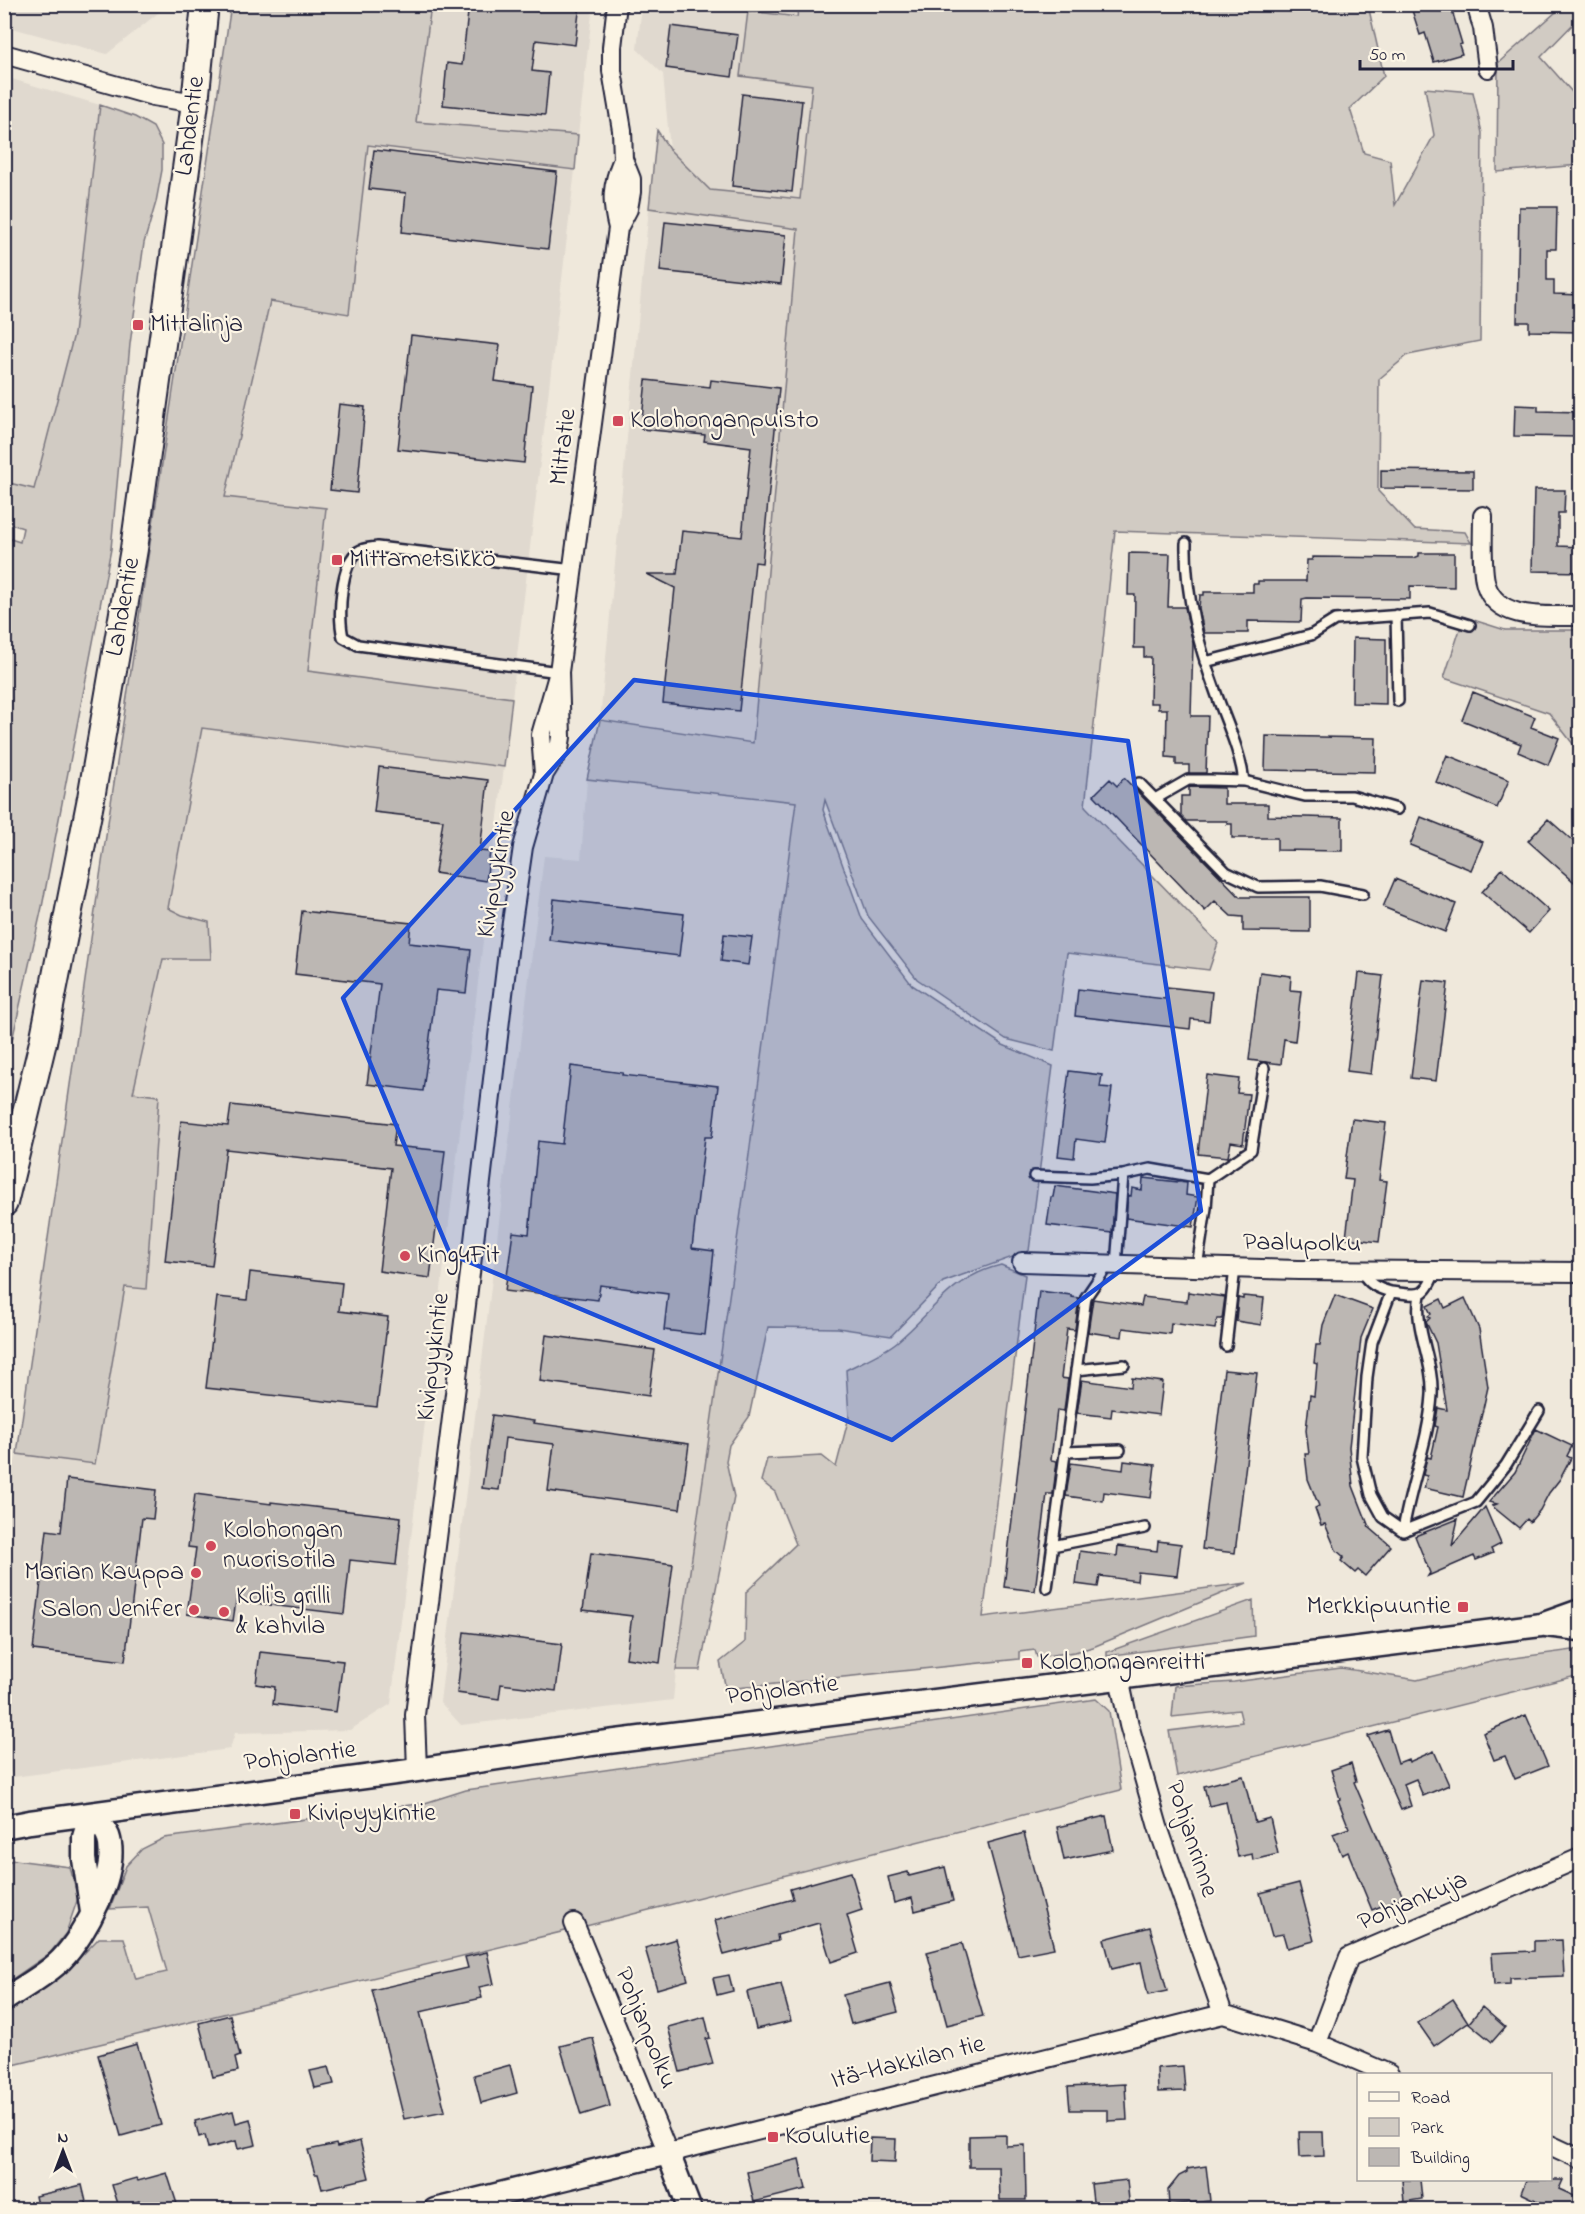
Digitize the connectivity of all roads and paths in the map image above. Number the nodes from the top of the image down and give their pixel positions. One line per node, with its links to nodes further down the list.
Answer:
1 (205, 4): 6 (main road, Lahdentie)
2 (617, 4): 9 (street, Mittatie)
3 (1476, 4): 5 (street)
4 (4, 54): 6 (street)
5 (1488, 68)
6 (195, 103): 28 (main road, Lahdentie)
7 (1482, 516): 11 (street)
8 (1186, 543): 13 (lane)
9 (574, 570): 14 (street, Mittatie); 14 (lane)
10 (1396, 615): 12 (lane); 13 (lane); 15 (lane)
11 (1581, 616)
12 (1470, 625)
13 (1205, 662): 19 (lane)
14 (559, 672): 16 (street, Mittatie); 17 (street, Mittatie)
15 (1398, 701)
16 (541, 735): 18 (street, Kivipyykintie)
17 (561, 737): 18 (street, Kivipyykintie)
18 (544, 774): 52 (street, Kivipyykintie)
19 (1244, 782): 21 (lane); 22 (lane)
20 (1139, 783): 21 (lane)
21 (1155, 799): 23 (lane)
22 (1397, 809)
23 (1363, 894)
24 (1264, 1068): 27 (lane)
25 (1123, 1175): 26 (lane); 27 (lane); 30 (lane)
26 (1034, 1176)
27 (1208, 1179): 31 (lane)
28 (4, 1203)
29 (1022, 1262): 30 (street, Paalupolku)
30 (1112, 1265): 31 (street, Paalupolku); 40 (lane)
31 (1197, 1267): 32 (street, Paalupolku)
32 (1235, 1268): 33 (street, Paalupolku); 38 (lane)
33 (1361, 1271): 34 (street, Paalupolku); 36 (lane)
34 (1435, 1271): 35 (street, Paalupolku); 37 (lane)
35 (1581, 1272)
36 (1391, 1292): 37 (lane); 45 (lane)
37 (1420, 1295): 45 (lane)
38 (1226, 1346)
39 (1124, 1365): 40 (lane)
40 (1076, 1370): 43 (lane)
41 (1539, 1411): 45 (lane)
42 (1120, 1450): 43 (lane)
43 (1065, 1452): 46 (lane)
44 (1145, 1528): 46 (lane)
45 (1403, 1531)
46 (1052, 1546): 47 (lane)
47 (1047, 1588)
48 (1581, 1611): 49 (street, Pohjolantie)
49 (1541, 1625): 50 (street, Pohjolantie); 51 (street, Pohjolantie)
50 (1581, 1629)
51 (1119, 1678): 52 (street, Pohjolantie); 60 (street, Pohjanrinne)
52 (417, 1770): 53 (street, Pohjolantie)
53 (91, 1814): 55 (street, Pohjolantie); 59 (street)
54 (4, 1821): 55 (street, Pohjolantie)
55 (30, 1822): 56 (street, Pohjolantie)
56 (4, 1827)
57 (1581, 1858): 61 (street, Pohjankuja)
58 (574, 1923): 64 (street, Pohjanpolku)
59 (4, 2000)
60 (1223, 2014): 61 (street); 64 (street, Itä-Hakkilan tie)
61 (1317, 2043): 62 (street)
62 (1387, 2073)
63 (1552, 2145): 65 (street)
64 (668, 2152): 66 (street, Itä-Hakkilan tie); 67 (street)
65 (1581, 2159)
66 (435, 2210)
67 (690, 2210)

